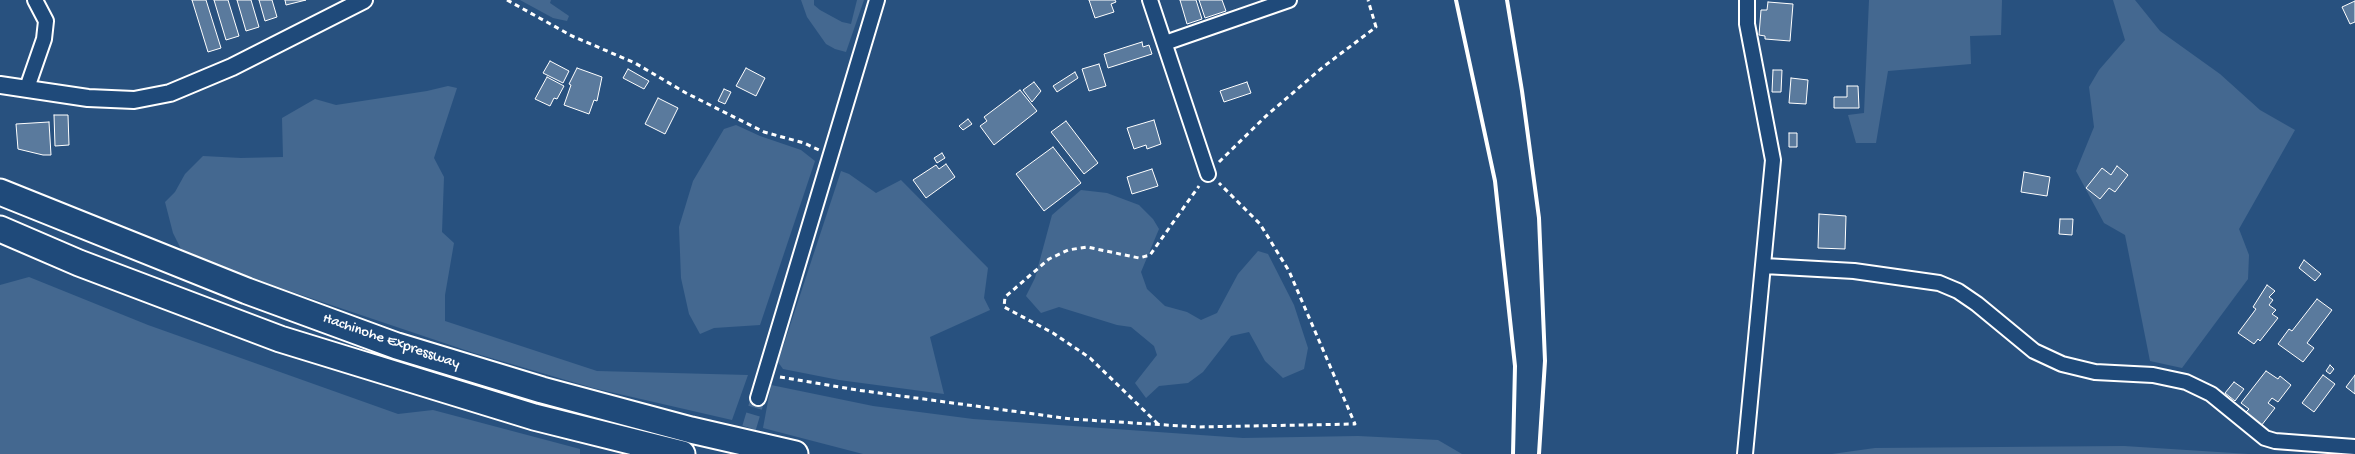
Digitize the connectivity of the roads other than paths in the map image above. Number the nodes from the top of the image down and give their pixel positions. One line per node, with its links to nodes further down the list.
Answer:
1 (35, 0): 9 (street)
2 (364, 0): 9 (street)
3 (877, 0): 14 (street)
4 (1150, 0): 7 (street)
5 (1289, 0): 7 (street)
6 (1747, 0): 13 (street)
7 (1165, 43): 10 (street)
8 (0, 85): 9 (street)
9 (27, 88)
10 (1208, 174)
11 (0, 192): 17 (highway, Hachinohe Expressway)
12 (0, 229): 16 (highway, Hachinohe Expressway)
13 (1764, 266): 15 (street); 18 (street)
14 (758, 398)
15 (2355, 447)
16 (682, 454)
17 (795, 454)
18 (1745, 454)

